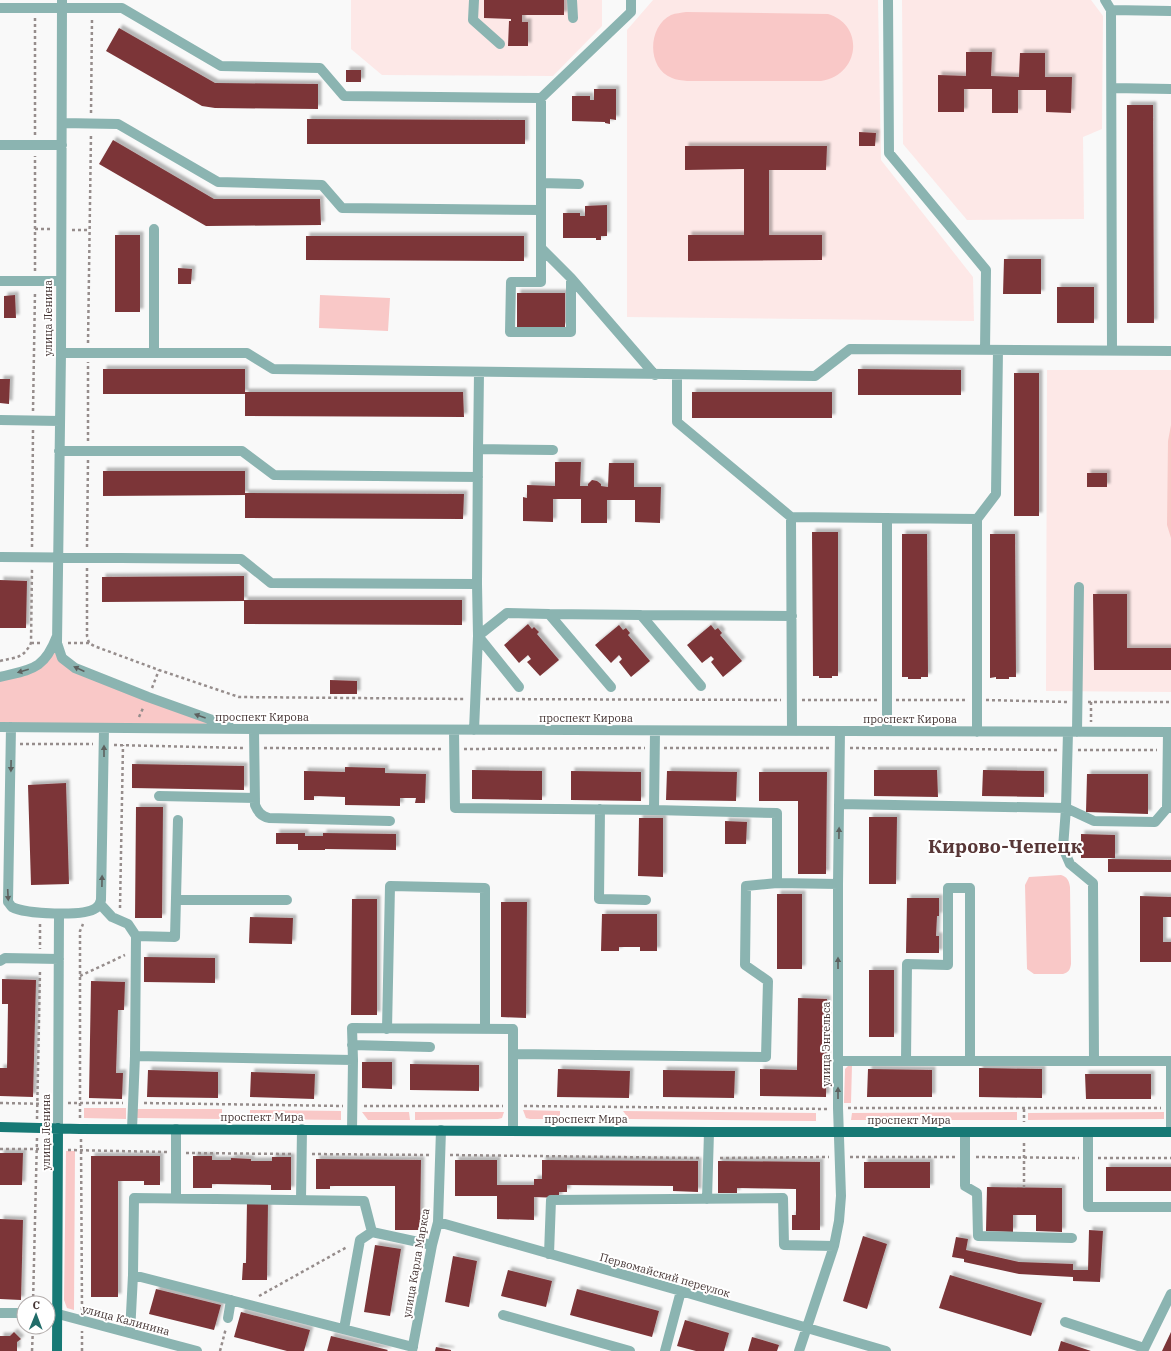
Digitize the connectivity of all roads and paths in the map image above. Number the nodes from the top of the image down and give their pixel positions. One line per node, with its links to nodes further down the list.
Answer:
1 (474, 0): 13 (street)
2 (572, 0): 12 (street)
3 (631, 0): 16 (street)
4 (888, 0): 33 (street)
5 (1105, 0): 10 (street)
6 (62, 3): 7 (street); 9 (street); 17 (street, улица Ленина)
7 (92, 7): 16 (street); 18 (path)
8 (0, 8): 9 (street)
9 (35, 8): 20 (path)
10 (1111, 10): 11 (street); 14 (street)
11 (1171, 11)
12 (573, 18)
13 (500, 44)
14 (1112, 88): 15 (street); 35 (street)
15 (1171, 89)
16 (541, 98): 22 (street)
17 (62, 123): 18 (street); 21 (street, улица Ленина)
18 (91, 124): 24 (street); 27 (path)
19 (0, 145): 20 (street)
20 (35, 145): 21 (street); 31 (path)
21 (62, 145): 32 (street, улица Ленина)
22 (541, 184): 23 (street); 24 (street)
23 (579, 184)
24 (541, 210): 28 (street)
25 (154, 228): 39 (street)
26 (72, 230): 27 (path)
27 (90, 230): 38 (path)
28 (541, 248): 29 (street); 29 (street)
29 (571, 278): 41 (street)
30 (0, 280): 31 (street)
31 (35, 281): 32 (street); 44 (path)
32 (60, 281): 37 (street, улица Ленина)
33 (985, 350): 34 (street); 42 (street)
34 (998, 350): 35 (street); 53 (street)
35 (1112, 351): 36 (street)
36 (1171, 351)
37 (60, 353): 38 (street); 45 (street, улица Ленина)
38 (88, 353): 39 (street); 49 (path)
39 (154, 353): 40 (street)
40 (479, 372): 41 (street); 46 (street)
41 (656, 375): 42 (street)
42 (676, 376): 51 (street)
43 (0, 420): 44 (street)
44 (33, 421): 45 (street); 55 (path)
45 (60, 421): 48 (street, улица Ленина)
46 (478, 449): 47 (street); 50 (street)
47 (553, 450)
48 (59, 451): 49 (street); 56 (street, улица Ленина)
49 (88, 451): 50 (street); 57 (path)
50 (478, 477): 58 (street)
51 (791, 517): 52 (street); 62 (street)
52 (887, 518): 53 (street); 74 (street)
53 (977, 519): 75 (street)
54 (0, 557): 55 (street)
55 (32, 557): 56 (street); 65 (path)
56 (58, 557): 57 (street); 63 (street, улица Ленина)
57 (87, 557): 58 (street); 66 (path)
58 (477, 584): 64 (street)
59 (1079, 587): 76 (street)
60 (549, 614): 61 (street); 64 (street); 70 (street)
61 (641, 615): 62 (street); 68 (street)
62 (792, 616): 73 (street)
63 (56, 636): 67 (street, one-way to 67); 83 (street, one-way to 63)
64 (478, 636): 69 (street); 72 (street)
65 (0, 661)
66 (159, 670): 71 (path); 72 (path)
67 (0, 677)
68 (701, 686)
69 (519, 687)
70 (611, 687)
71 (151, 688)
72 (475, 699): 73 (path); 86 (street)
73 (792, 700): 74 (path); 88 (street)
74 (887, 700): 75 (path); 90 (street)
75 (977, 700): 76 (path); 91 (street)
76 (1077, 702): 77 (path); 92 (street)
77 (1171, 702)
78 (144, 706): 79 (path)
79 (138, 720)
80 (11, 726): 81 (street, проспект Кирова); 82 (street, проспект Кирова); 94 (street)
81 (0, 727)
82 (104, 728): 83 (street, проспект Кирова); 95 (street)
83 (237, 729): 84 (street, проспект Кирова)
84 (254, 729): 85 (street, проспект Кирова); 97 (street)
85 (454, 730): 86 (street, проспект Кирова); 100 (street)
86 (474, 730): 87 (street, проспект Кирова)
87 (655, 731): 88 (street, проспект Кирова); 98 (street)
88 (792, 731): 89 (street, проспект Кирова)
89 (840, 731): 90 (street, проспект Кирова); 99 (street, улица Энгельса)
90 (887, 731): 91 (street, проспект Кирова)
91 (977, 732): 92 (street, проспект Кирова)
92 (1072, 732): 93 (street, проспект Кирова); 101 (street)
93 (1170, 732): 102 (street)
94 (11, 744): 95 (path); 118 (street, one-way to 118)
95 (104, 744): 96 (path); 117 (street, one-way to 95)
96 (123, 745): 97 (path); 119 (path)
97 (254, 748): 100 (path); 104 (street)
98 (654, 748): 99 (path); 100 (path); 109 (street)
99 (840, 748): 101 (path); 105 (street, улица Энгельса)
100 (454, 749): 108 (street)
101 (1068, 750): 102 (path); 106 (street)
102 (1168, 750): 107 (street)
103 (159, 796): 104 (street)
104 (255, 798): 111 (street)
105 (839, 804): 106 (street); 113 (street, улица Энгельса, one-way to 105)
106 (1066, 808): 107 (street); 138 (street)
107 (1169, 808)
108 (600, 809): 109 (street); 116 (street)
109 (654, 810): 112 (street)
110 (178, 820): 114 (street)
111 (390, 821)
112 (777, 883): 113 (street); 132 (street)
113 (838, 884): 136 (street, улица Энгельса, one-way to 113)
114 (176, 900): 115 (street); 122 (street)
115 (287, 900)
116 (646, 900)
117 (100, 904): 118 (street); 119 (street)
118 (59, 914): 126 (street, улица Ленина)
119 (115, 918): 122 (street)
120 (39, 922): 125 (path)
121 (84, 922): 127 (path)
122 (136, 936): 123 (street)
123 (136, 950): 127 (path); 133 (street)
124 (2, 957): 125 (street)
125 (40, 959): 126 (street); 142 (path)
126 (59, 959): 144 (street, улица Ленина)
127 (80, 976): 140 (path)
128 (485, 1028): 129 (street); 129 (street); 132 (street)
129 (388, 1029): 130 (street)
130 (352, 1045): 131 (street); 134 (street)
131 (430, 1047)
132 (514, 1054): 146 (street)
133 (135, 1056): 134 (street); 143 (street)
134 (353, 1060): 145 (street)
135 (970, 1060): 137 (street); 137 (street); 138 (street)
136 (839, 1061): 137 (street); 147 (street, улица Энгельса, one-way to 136)
137 (906, 1061)
138 (1094, 1061): 139 (street)
139 (1171, 1061): 148 (street)
140 (80, 1102): 143 (path); 144 (path); 152 (path)
141 (0, 1103): 142 (path)
142 (37, 1103): 144 (path)
143 (133, 1103): 145 (path); 153 (street)
144 (58, 1104): 151 (street, улица Ленина)
145 (352, 1106): 146 (path); 156 (street)
146 (513, 1106): 147 (path); 158 (street)
147 (838, 1108): 149 (path); 160 (street, улица Энгельса)
148 (1171, 1108): 149 (path); 164 (street)
149 (1024, 1109): 162 (path)
150 (0, 1127): 151 (main road, проспект Мира)
151 (58, 1128): 152 (main road, проспект Мира); 168 (main road, улица Ленина)
152 (80, 1129): 153 (main road, проспект Мира); 169 (path)
153 (132, 1129): 154 (main road, проспект Мира)
154 (176, 1129): 155 (main road, проспект Мира); 170 (street)
155 (302, 1129): 156 (main road, проспект Мира); 171 (street)
156 (352, 1130): 157 (main road, проспект Мира)
157 (441, 1130): 158 (main road, проспект Мира); 172 (street, улица Карла Маркса)
158 (513, 1130): 159 (main road, проспект Мира)
159 (709, 1132): 160 (main road, проспект Мира); 176 (street)
160 (839, 1132): 161 (main road, проспект Мира); 173 (street, улица Энгельса)
161 (965, 1132): 162 (main road, проспект Мира); 174 (street)
162 (1024, 1132): 163 (main road, проспект Мира); 175 (path)
163 (1088, 1132): 164 (main road, проспект Мира); 177 (street)
164 (1171, 1132)
165 (36, 1137): 167 (path)
166 (0, 1149): 167 (path)
167 (37, 1150): 168 (path); 194 (path)
168 (58, 1150): 169 (path); 195 (main road, улица Ленина)
169 (81, 1150): 170 (path); 203 (path)
170 (176, 1153): 171 (path); 180 (street)
171 (301, 1154): 172 (path); 181 (street)
172 (440, 1155): 176 (path); 184 (street, улица Карла Маркса)
173 (840, 1157): 174 (path); 176 (path); 189 (street, улица Энгельса)
174 (965, 1157): 175 (path); 186 (street)
175 (1024, 1157): 177 (path); 179 (path)
176 (708, 1158): 182 (street)
177 (1088, 1158): 178 (path); 183 (street)
178 (1171, 1158)
179 (1024, 1188)
180 (176, 1198): 181 (street); 191 (street)
181 (300, 1199): 185 (street)
182 (707, 1199): 189 (street); 190 (street)
183 (1171, 1207)
184 (438, 1222): 188 (street, улица Карла Маркса); 190 (street, Первомайский переулок)
185 (372, 1232): 187 (street); 188 (street)
186 (1072, 1238)
187 (360, 1240): 197 (path); 206 (street)
188 (432, 1245): 210 (street, улица Карла Маркса)
189 (834, 1246): 205 (street, улица Энгельса)
190 (549, 1254): 192 (street, Первомайский переулок)
191 (134, 1275): 196 (street); 207 (street)
192 (681, 1291): 205 (street, Первомайский переулок); 218 (street)
193 (1171, 1294): 211 (street)
194 (33, 1295)
195 (54, 1295)
196 (232, 1300): 197 (street); 202 (street)
197 (246, 1304): 206 (street)
198 (0, 1313): 199 (street)
199 (16, 1314)
200 (56, 1315): 203 (street, улица Калинина)
201 (503, 1315): 217 (street)
202 (228, 1318): 216 (path)
203 (82, 1321): 207 (street, улица Калинина); 214 (path)
204 (1064, 1322): 211 (street)
205 (807, 1328): 219 (street, улица Энгельса); 220 (street, Первомайский переулок)
206 (344, 1329): 210 (street)
207 (130, 1333): 215 (street, улица Калинина)
208 (33, 1335): 212 (path)
209 (55, 1335): 213 (main road, улица Ленина)
210 (412, 1349)
211 (1144, 1350)
212 (32, 1351)
213 (57, 1351)
214 (82, 1351)
215 (197, 1351)
216 (220, 1351)
217 (630, 1351)
218 (664, 1351)
219 (799, 1351)
220 (886, 1351)

